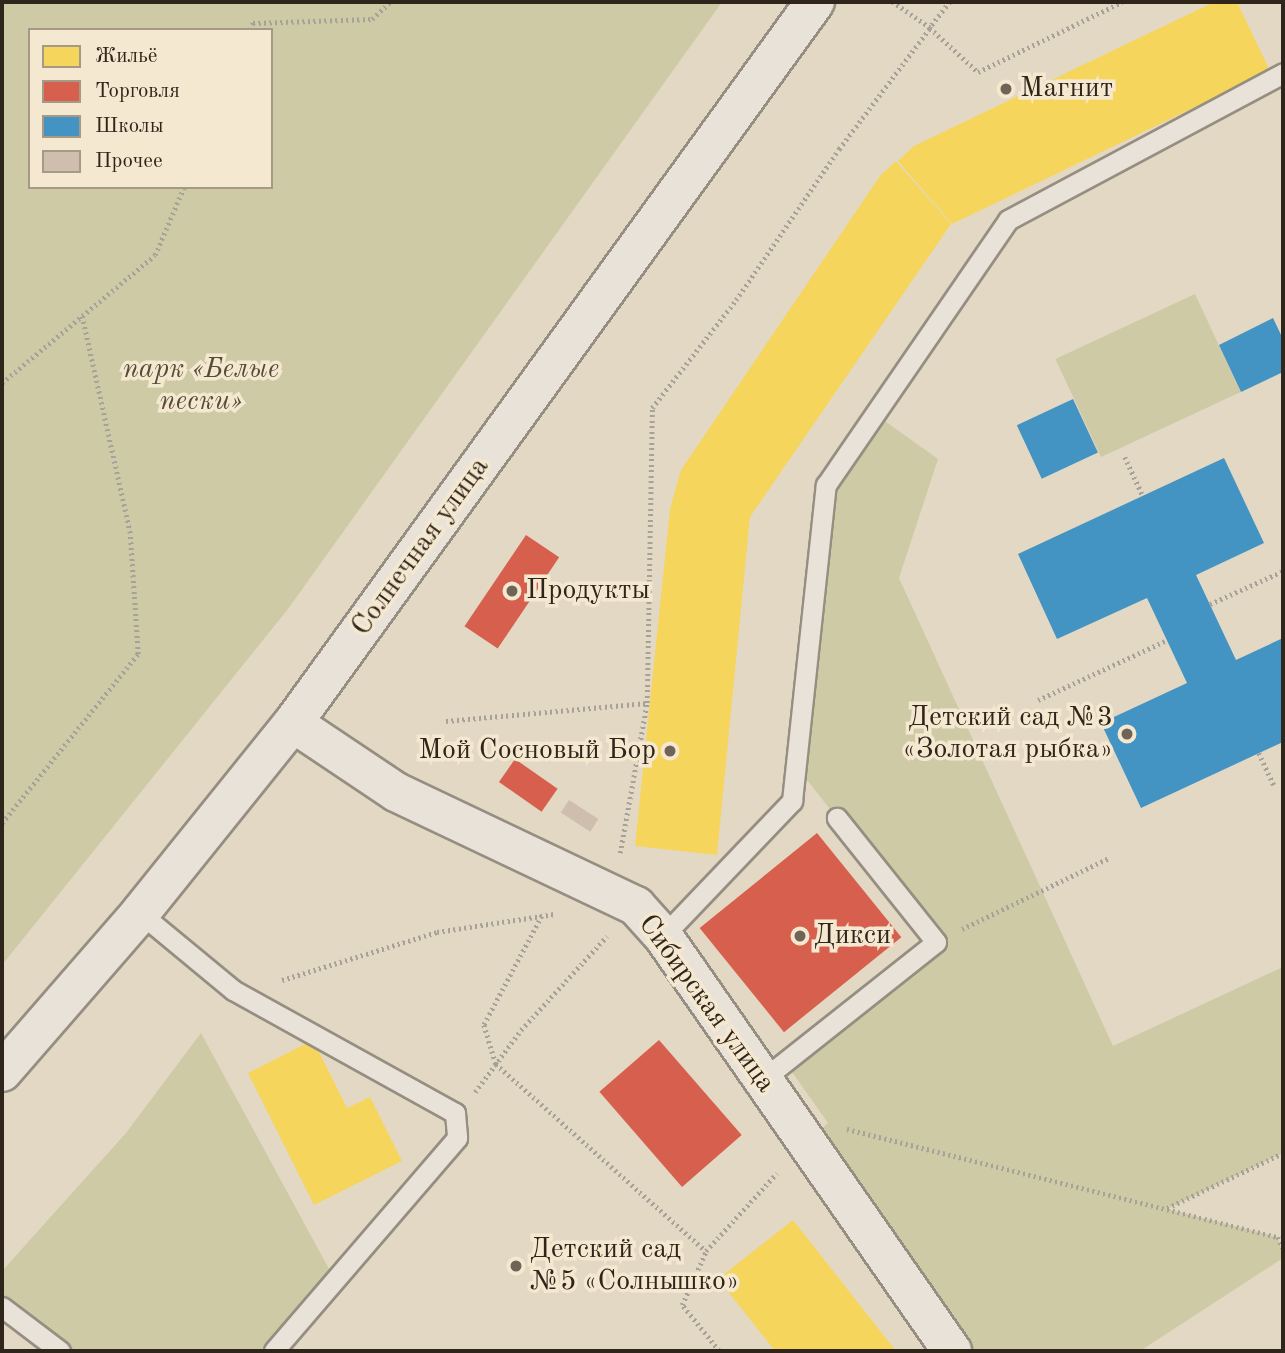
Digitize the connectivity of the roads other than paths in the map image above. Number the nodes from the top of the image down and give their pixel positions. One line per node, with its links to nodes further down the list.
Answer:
1 (815, 2): 3 (street, Солнечная улица)
2 (1283, 73): 6 (lane)
3 (293, 723): 5 (street, Солнечная улица); 6 (street, Сибирская улица)
4 (837, 818): 8 (lane)
5 (140, 914): 7 (street, Солнечная улица); 11 (lane)
6 (663, 936): 8 (street, Сибирская улица)
7 (2, 1072)
8 (762, 1080): 12 (street, Сибирская улица)
9 (2, 1307): 10 (lane)
10 (60, 1351)
11 (274, 1351)
12 (953, 1351)

